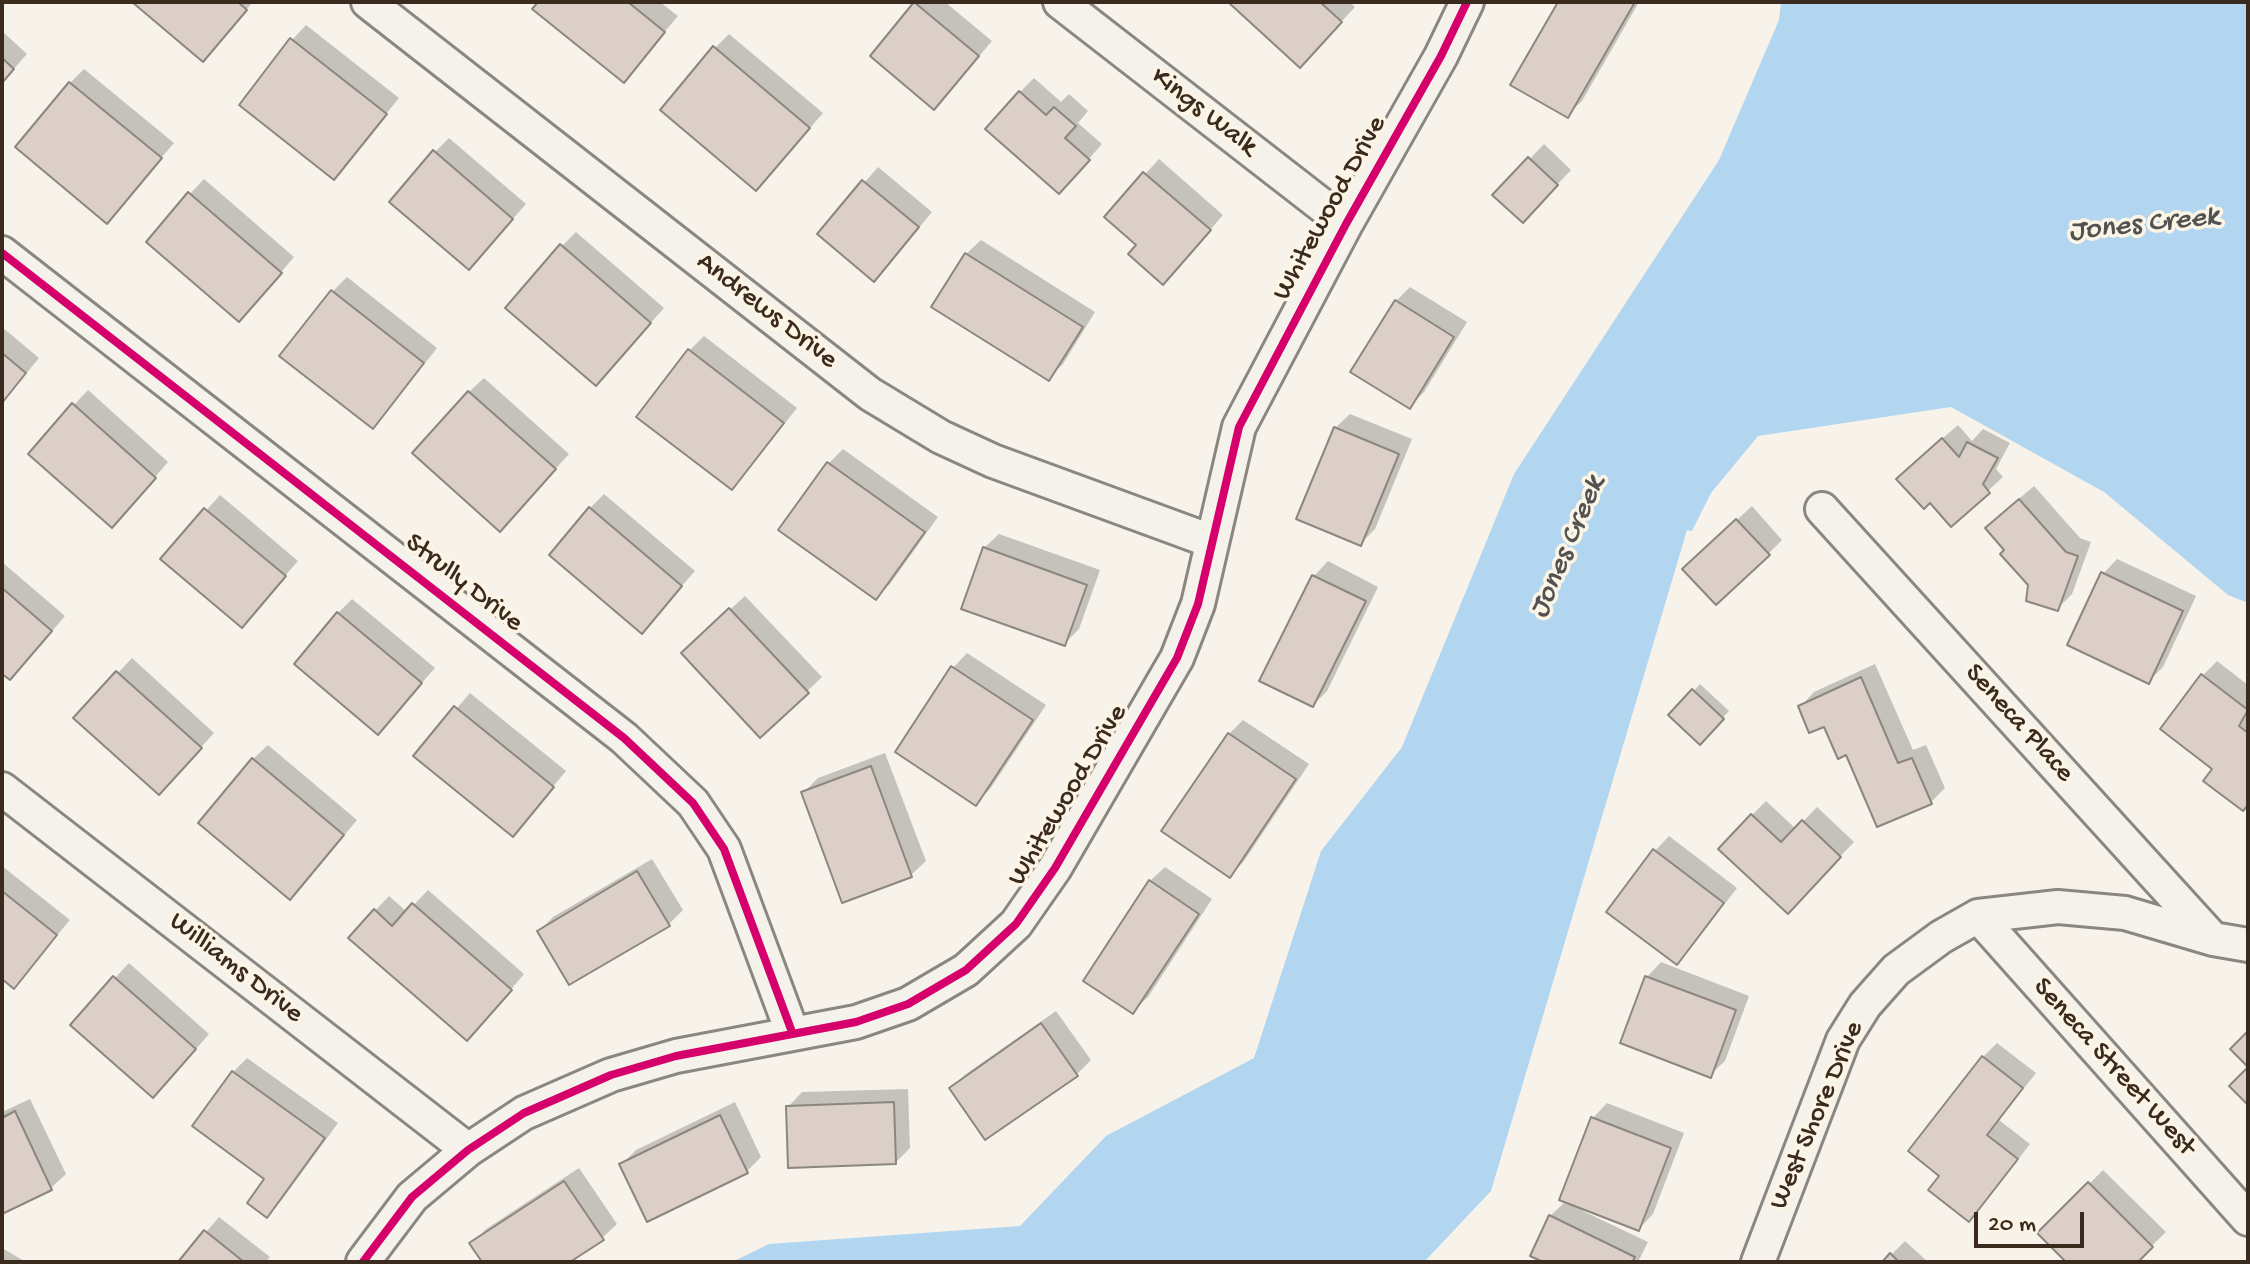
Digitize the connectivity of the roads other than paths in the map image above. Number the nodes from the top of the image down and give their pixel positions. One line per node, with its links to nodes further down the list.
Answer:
1 (368, 2): 7 (street, Andrews Drive)
2 (1060, 2): 4 (street, Kings Walk)
3 (1467, 2): 4 (street, Whitewood Drive)
4 (1346, 224): 7 (street, Whitewood Drive)
5 (2, 253): 12 (street, Strully Drive)
6 (1822, 509): 10 (street, Seneca Place)
7 (1211, 541): 12 (street, Whitewood Drive)
8 (2, 789): 13 (street, Williams Drive)
9 (1978, 916): 10 (street, West Shore Drive); 14 (street, Seneca Street West); 16 (street, West Shore Drive)
10 (2213, 939): 11 (street, West Shore Drive)
11 (2248, 945)
12 (792, 1032): 13 (street, Whitewood Drive)
13 (468, 1150): 15 (street, Whitewood Drive)
14 (2248, 1219)
15 (363, 1262)
16 (1758, 1262)

